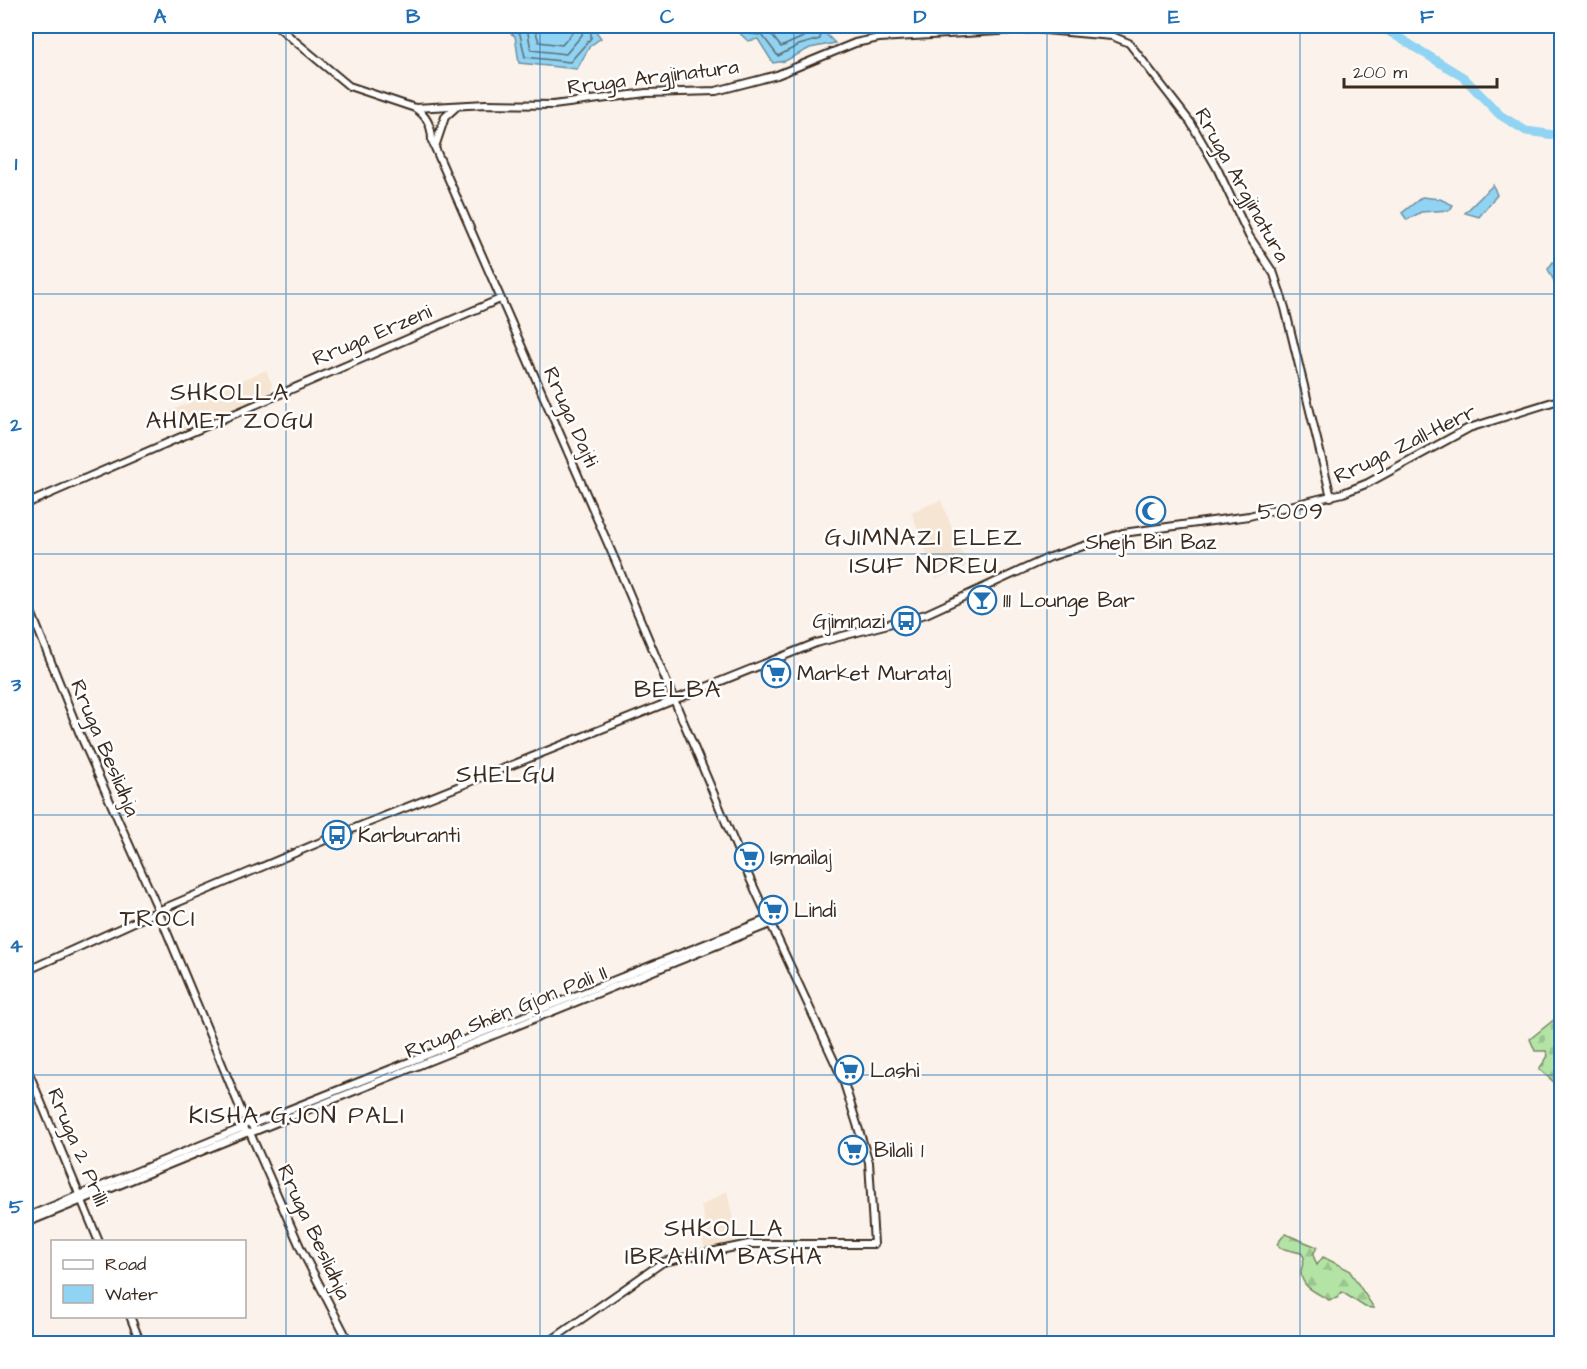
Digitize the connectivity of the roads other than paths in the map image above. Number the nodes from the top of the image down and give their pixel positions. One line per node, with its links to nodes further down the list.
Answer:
1 (277, 26): 4 (street)
2 (435, 107): 3 (street, Rruga Argjinatura); 4 (street, Rruga Argjinatura); 5 (street); 6 (street)
3 (459, 107): 6 (street); 10 (street, Rruga Argjinatura)
4 (415, 108): 5 (street)
5 (427, 120): 6 (street); 7 (street, Rruga Dajti)
6 (443, 120): 7 (street)
7 (435, 147): 8 (street, Rruga Dajti)
8 (500, 298): 11 (street, Rruga Erzeni); 13 (street, Rruga Dajti)
9 (1562, 399): 10 (street, Rruga Zall-Herr)
10 (1331, 497): 13 (street, Rruga Zall-Herr)
11 (26, 504)
12 (26, 599): 14 (street, Rruga Beslidhja)
13 (674, 701): 14 (street, Rruga Zall-Herr); 15 (street, Rruga Dajti)
14 (158, 911): 16 (street, Rruga Zall-Herr); 18 (street, Rruga Beslidhja)
15 (769, 922): 18 (street, Rruga Shën Gjon Pali II); 26 (street, Rruga Dajti)
16 (26, 970)
17 (26, 1066): 19 (street, Rruga 2 Prilli)
18 (249, 1128): 19 (street, Rruga Shën Gjon Pali II); 25 (street, Rruga Beslidhja)
19 (81, 1197): 20 (street, Rruga Shën Gjon Pali II); 21 (street, Rruga Shën Gjon Pali II); 22 (street, Rruga 2 Prilli)
20 (26, 1216)
21 (26, 1223)
22 (98, 1240)
23 (130, 1318): 24 (street)
24 (141, 1344)
25 (350, 1344)
26 (546, 1344)

